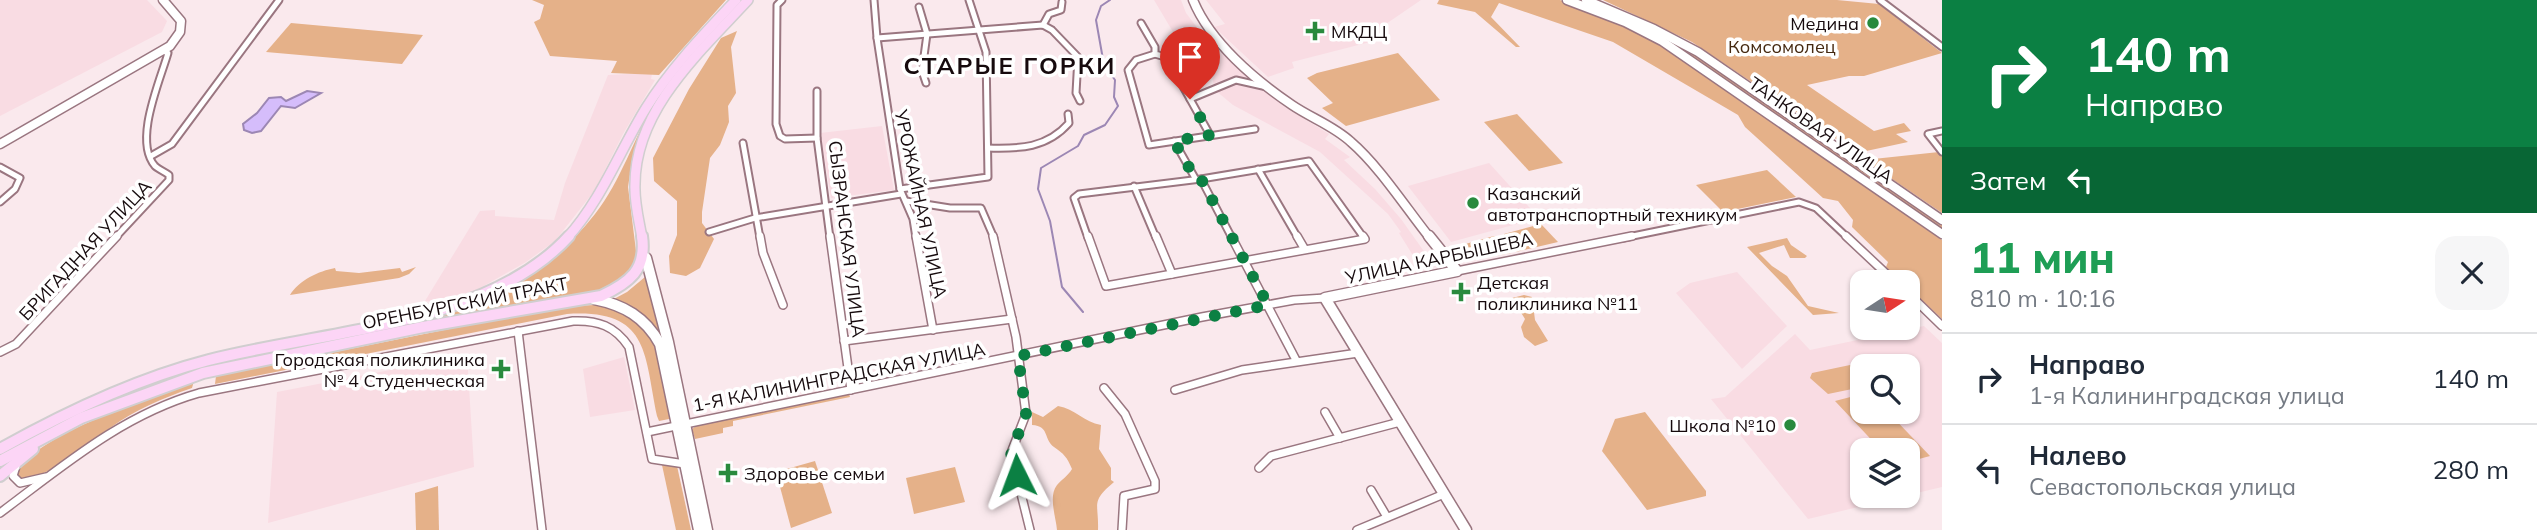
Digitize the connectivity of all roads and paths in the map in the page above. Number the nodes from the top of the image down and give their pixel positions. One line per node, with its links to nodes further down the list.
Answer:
1 (279, 0): 38 (street, БРИГАДНАЯ УЛИЦА)
2 (736, 0): 70 (main road, ОРЕНБУРГСКИЙ ТРАКТ)
3 (748, 0): 52 (main road)
4 (782, 0): 31 (street)
5 (874, 0): 18 (street, УРОЖАЙНАЯ УЛИЦА)
6 (969, 0): 16 (street)
7 (1193, 0): 23 (main road)
8 (1567, 0): 50 (main road, ТАНКОВАЯ УЛИЦА)
9 (1586, 0): 48 (main road, ТАНКОВАЯ УЛИЦА)
10 (1880, 0): 19 (street)
11 (168, 1): 20 (main road)
12 (1062, 2): 15 (street)
13 (919, 6): 17 (street)
14 (1141, 23): 21 (street)
15 (1043, 25): 16 (street); 26 (street)
16 (979, 31): 17 (street); 36 (street)
17 (927, 33): 18 (street); 22 (street)
18 (877, 38): 43 (street, УРОЖАЙНАЯ УЛИЦА)
19 (1942, 47)
20 (163, 51): 35 (main road); 38 (street)
21 (1155, 54): 25 (street); 32 (street)
22 (926, 83)
23 (1270, 87): 25 (street); 55 (main road)
24 (817, 91): 31 (street, СЫЗРАНСКАЯ УЛИЦА)
25 (1190, 99): 30 (street)
26 (1080, 101)
27 (1068, 114): 36 (street)
28 (1255, 129): 30 (street)
29 (1942, 131): 34 (street)
30 (1210, 135): 32 (street)
31 (817, 138): 46 (street, СЫЗРАНСКАЯ УЛИЦА)
32 (1174, 141): 41 (street)
33 (743, 143): 47 (street)
34 (1939, 143): 37 (street)
35 (0, 144)
36 (988, 148): 43 (street)
37 (1942, 152)
38 (151, 156): 67 (street, БРИГАДНАЯ УЛИЦА)
39 (0, 167): 45 (street)
40 (1258, 169): 41 (street); 51 (street); 51 (street)
41 (1198, 178): 42 (street); 53 (street)
42 (1134, 186): 56 (street); 56 (street)
43 (901, 191): 44 (street, УРОЖАЙНАЯ УЛИЦА); 46 (street)
44 (906, 201): 62 (street); 64 (street, УРОЖАЙНАЯ УЛИЦА)
45 (0, 202)
46 (827, 204): 47 (street); 66 (street, СЫЗРАНСКАЯ УЛИЦА)
47 (755, 218): 49 (street); 59 (street)
48 (1942, 220)
49 (709, 232)
50 (1942, 234)
51 (1304, 248): 53 (street)
52 (646, 258): 57 (main road, ОРЕНБУРГСКИЙ ТРАКТ); 79 (main road)
53 (1245, 259): 56 (street); 60 (street)
54 (1882, 270): 55 (street, УЛИЦА КАРБЫШЕВА)
55 (1457, 271): 58 (main road, УЛИЦА КАРБЫШЕВА)
56 (1172, 274)
57 (588, 298): 72 (main road, ОРЕНБУРГСКИЙ ТРАКТ); 79 (main road)
58 (1325, 298): 60 (street, 1-Я КАЛИНИНГРАДСКАЯ УЛИЦА); 68 (main road)
59 (783, 305)
60 (1268, 305): 69 (street, 1-Я КАЛИНИНГРАДСКАЯ УЛИЦА); 71 (street)
61 (1920, 305): 63 (street)
62 (1012, 319): 64 (street); 69 (street)
63 (1942, 326)
64 (933, 330): 66 (street)
65 (519, 331): 80 (street); 87 (street); 93 (street)
66 (844, 341): 74 (street, СЫЗРАНСКАЯ УЛИЦА)
67 (0, 352)
68 (1358, 353): 71 (street); 78 (main road)
69 (1018, 356): 74 (street, 1-Я КАЛИНИНГРАДСКАЯ УЛИЦА); 96 (street)
70 (207, 360): 72 (main road); 82 (main road, ОРЕНБУРГСКИЙ ТРАКТ)
71 (1296, 360): 75 (street)
72 (203, 373): 77 (main road, ОРЕНБУРГСКИЙ ТРАКТ)
73 (1104, 388): 97 (street)
74 (851, 390): 79 (street, 1-Я КАЛИНИНГРАДСКАЯ УЛИЦА)
75 (1175, 390)
76 (1325, 412): 81 (street)
77 (81, 418): 83 (main road); 84 (main road, ОРЕНБУРГСКИЙ ТРАКТ)
78 (1401, 422): 81 (street); 90 (main road)
79 (681, 425): 80 (street, 1-Я КАЛИНИНГРАДСКАЯ УЛИЦА); 85 (main road); 95 (main road)
80 (647, 432): 85 (street)
81 (1340, 438): 86 (street)
82 (0, 449)
83 (23, 456): 87 (street); 88 (main road)
84 (0, 461)
85 (684, 464): 94 (main road)
86 (1259, 468)
87 (55, 474): 91 (street)
88 (0, 476)
89 (1371, 490): 92 (street)
90 (1444, 494): 92 (street); 99 (main road)
91 (0, 513)
92 (1387, 517): 98 (street)
93 (542, 530)
94 (699, 530)
95 (708, 530)
96 (1030, 530)
97 (1122, 530)
98 (1357, 530)
99 (1466, 530)

